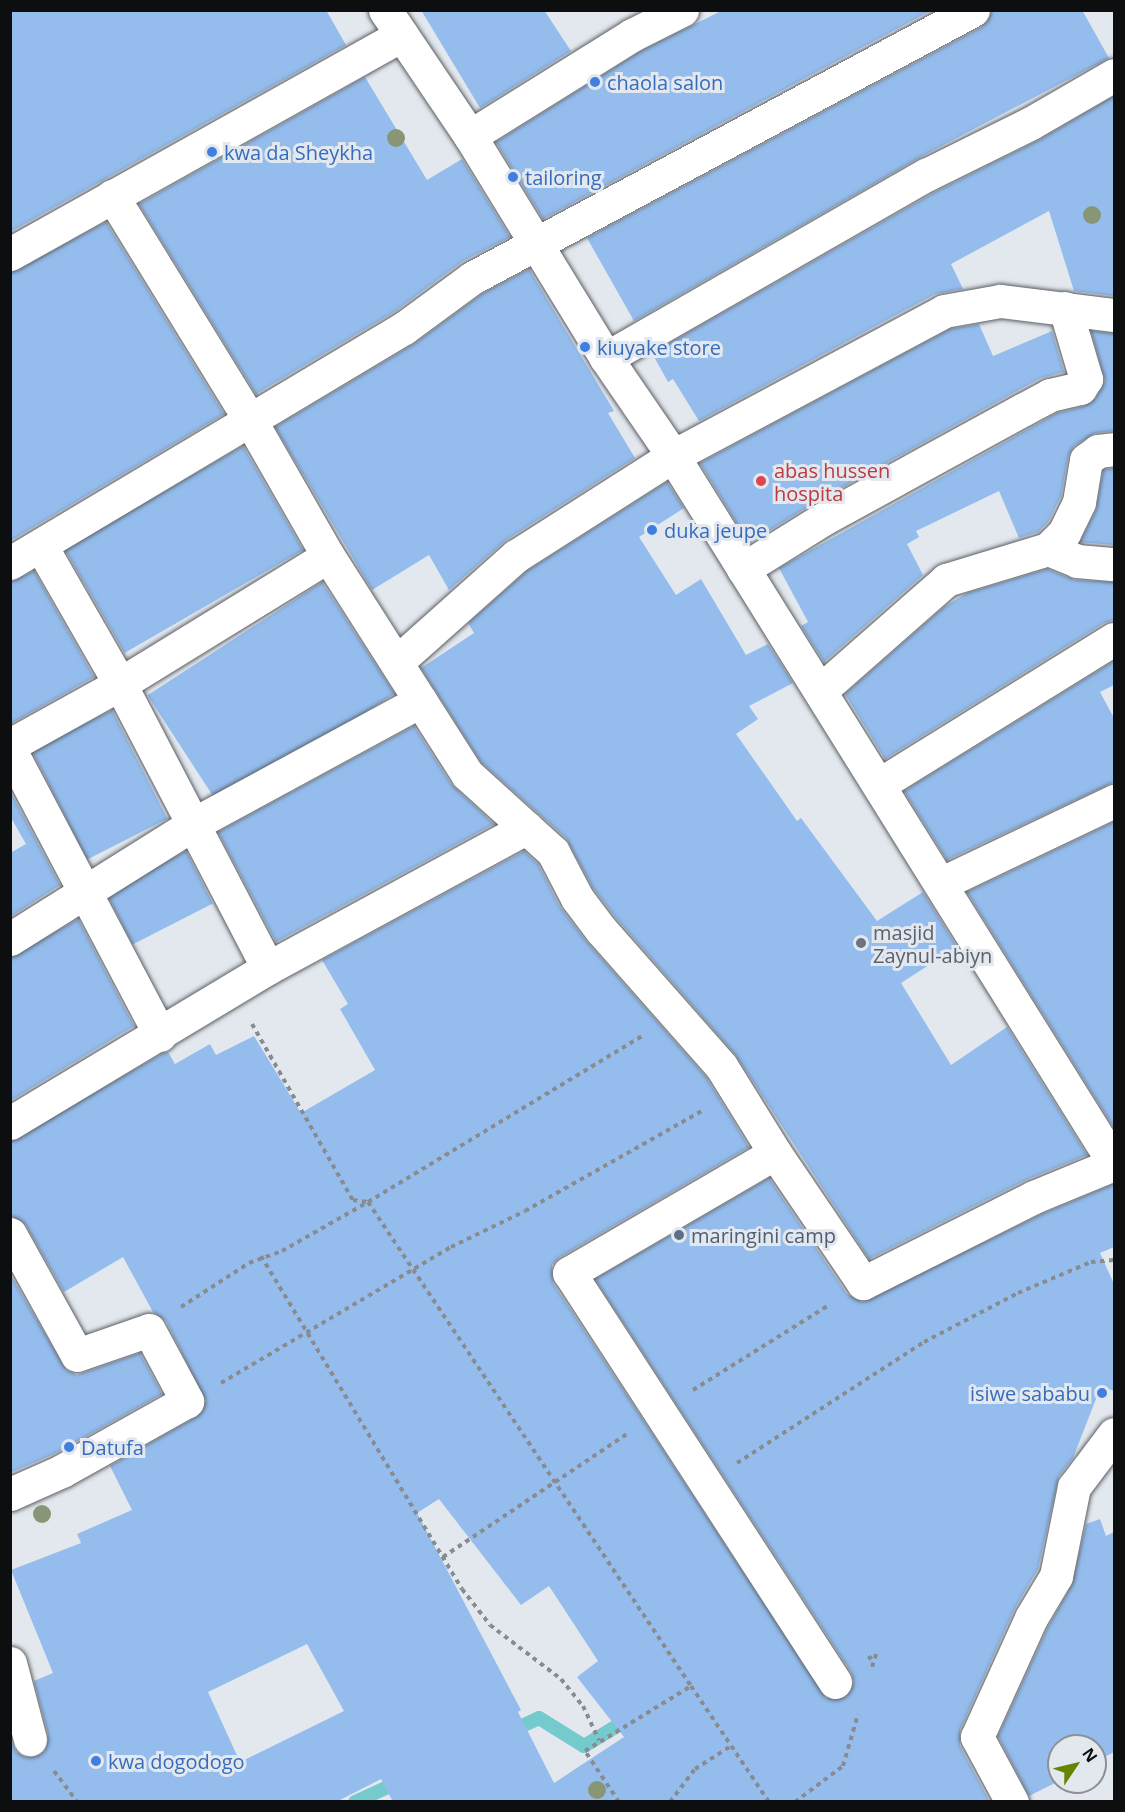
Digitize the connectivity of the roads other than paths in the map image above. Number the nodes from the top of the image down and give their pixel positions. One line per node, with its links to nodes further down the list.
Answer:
1 (682, 10): 5 (street)
2 (973, 10): 7 (street)
3 (393, 23): 5 (street); 6 (street)
4 (1114, 75): 11 (street)
5 (470, 136): 7 (street)
6 (112, 196): 8 (street); 12 (street)
7 (535, 244): 11 (street); 12 (street)
8 (10, 254)
9 (1065, 308): 10 (street); 14 (street); 20 (street)
10 (1114, 315)
11 (606, 358): 14 (street)
12 (250, 420): 15 (street); 17 (street)
13 (1114, 449): 16 (street)
14 (673, 456): 20 (street); 22 (street)
15 (41, 546): 18 (street); 23 (street)
16 (1048, 549): 19 (street); 24 (street)
17 (328, 556): 22 (street); 23 (street)
18 (10, 563)
19 (1114, 564)
20 (743, 569): 24 (street)
21 (1114, 639): 28 (street)
22 (398, 661): 25 (street)
23 (120, 684): 26 (street); 30 (street)
24 (821, 690): 28 (street)
25 (420, 701): 30 (street); 31 (street)
26 (10, 745)
27 (10, 750): 33 (street)
28 (879, 784): 32 (street)
29 (1114, 801): 32 (street)
30 (192, 825): 33 (street); 35 (street)
31 (526, 828): 35 (street); 38 (street)
32 (942, 884): 39 (street)
33 (84, 893): 34 (street); 36 (street)
34 (10, 939)
35 (268, 968): 36 (street)
36 (160, 1035): 37 (street)
37 (10, 1123)
38 (775, 1153): 39 (street); 44 (street)
39 (1114, 1164)
40 (10, 1234): 42 (street)
41 (1114, 1434): 46 (street)
42 (10, 1494)
43 (10, 1663): 45 (street)
44 (835, 1682)
45 (30, 1739)
46 (1012, 1802)

